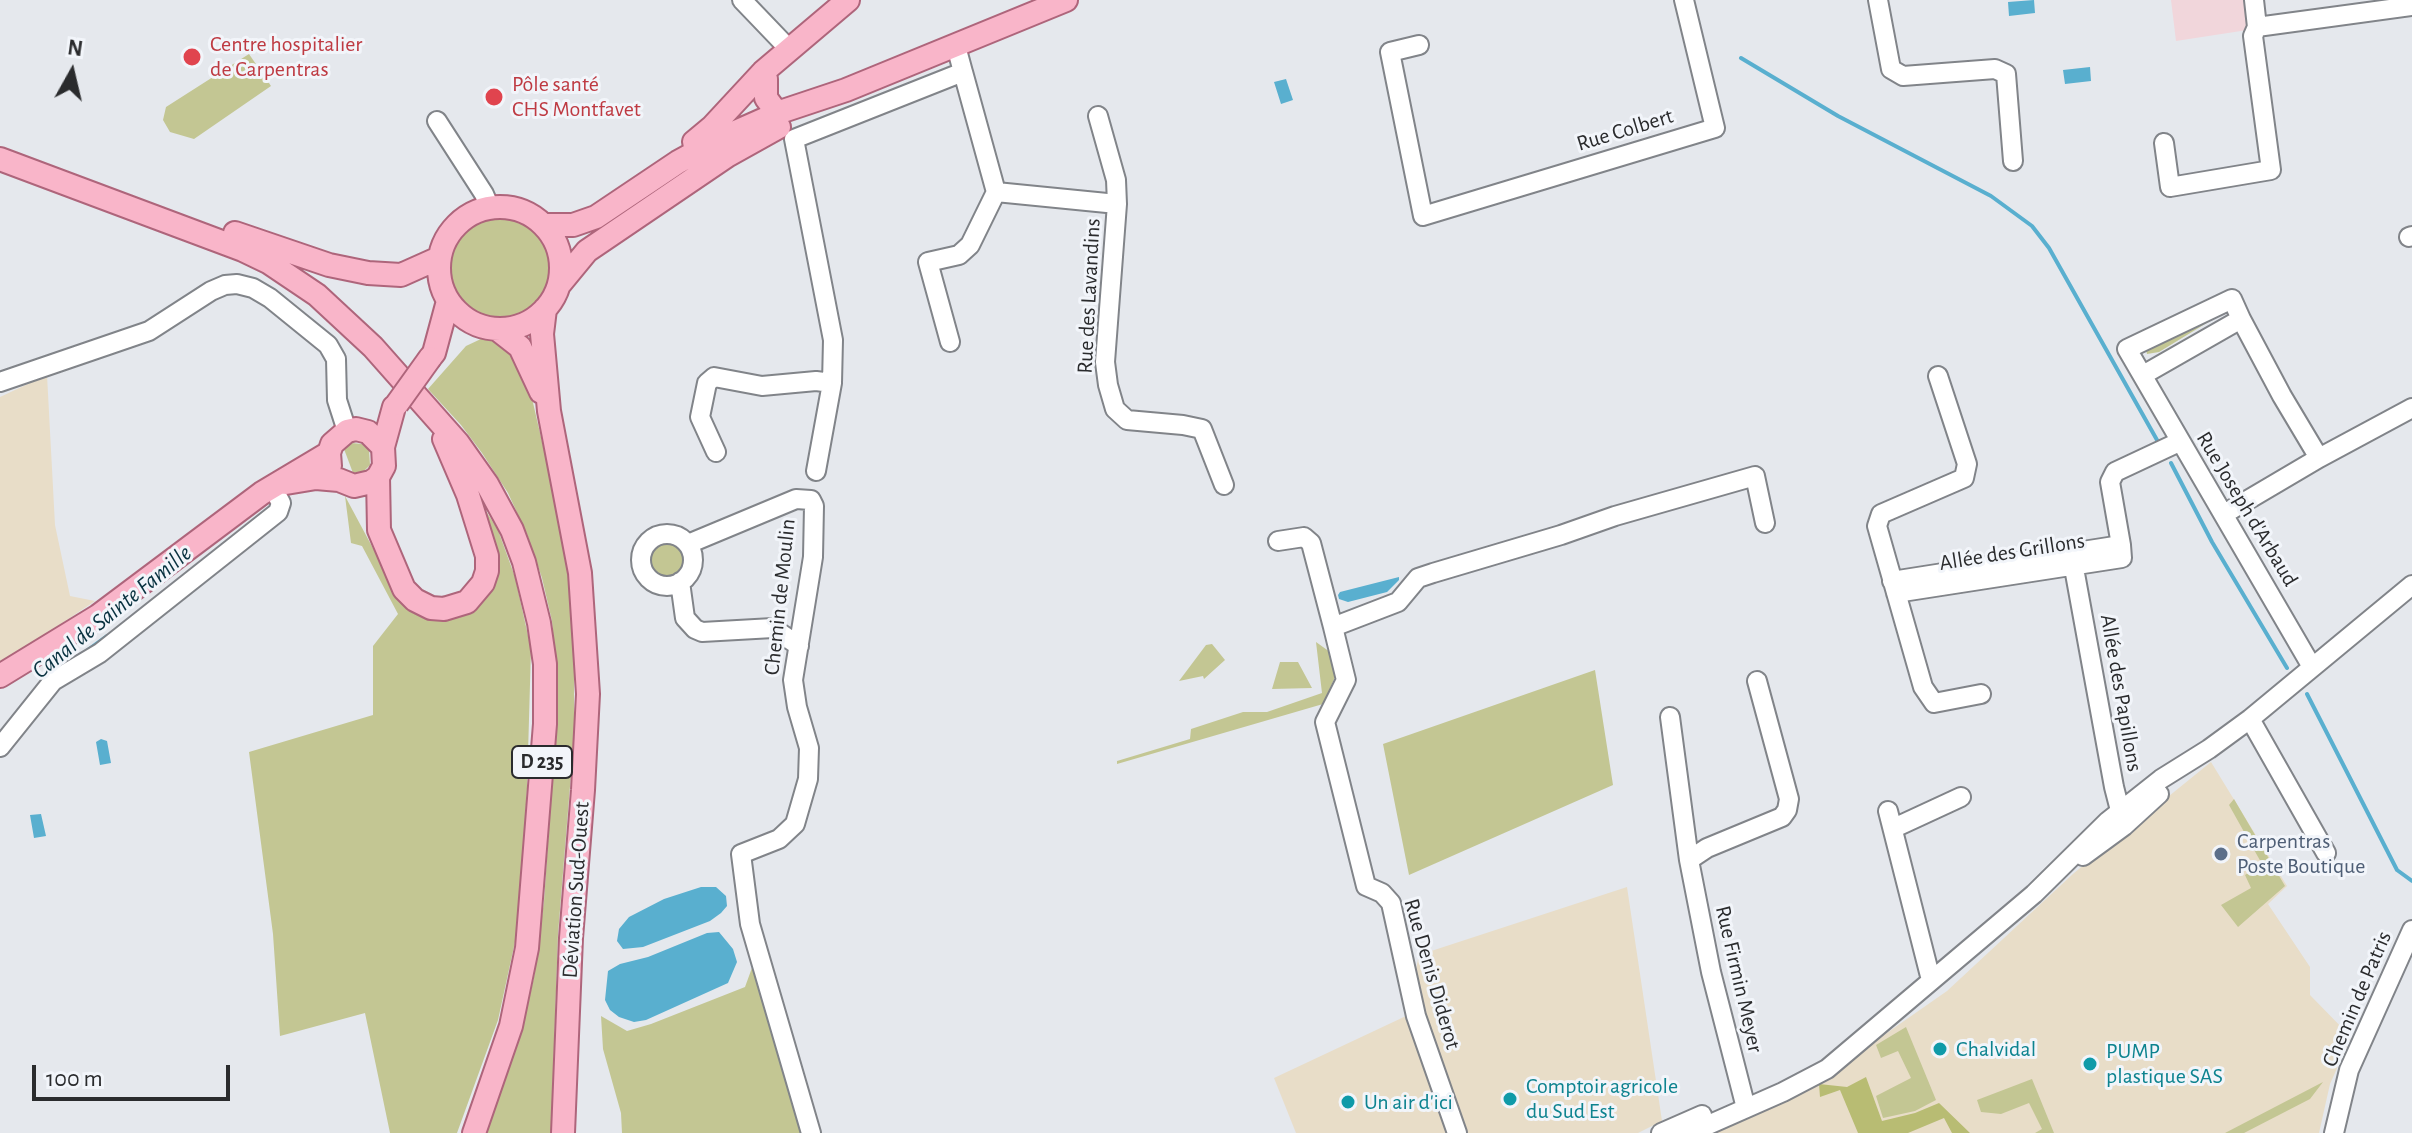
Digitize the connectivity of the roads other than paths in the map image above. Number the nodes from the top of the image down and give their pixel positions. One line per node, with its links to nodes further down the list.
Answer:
1 (742, 0): 11 (street)
2 (848, 0): 11 (main road)
3 (1066, 0): 10 (main road)
4 (1684, 0): 9 (street, Rue Colbert)
5 (1878, 0): 21 (street)
6 (2254, 0): 8 (street)
7 (2412, 6): 8 (street)
8 (2257, 27): 19 (street)
9 (1419, 45)
10 (956, 46): 12 (street); 14 (main road)
11 (789, 49): 13 (main road); 24 (main road)
12 (963, 72): 22 (street); 40 (street)
13 (766, 79): 15 (main road); 18 (main road)
14 (846, 90): 15 (main road); 23 (main road)
15 (783, 111): 18 (main road)
16 (1098, 116): 25 (street)
17 (437, 121): 26 (street)
18 (722, 138): 23 (main road); 24 (main road)
19 (2164, 143)
20 (0, 159): 27 (main road, D 235)
21 (2013, 161)
22 (996, 192): 25 (street, Rue des Lavandins); 35 (street)
23 (664, 197): 30 (main road)
24 (614, 204): 28 (main road)
25 (1117, 204): 54 (street, Rue des Lavandins)
26 (490, 208): 28 (main road); 29 (main road)
27 (172, 222): 29 (main road); 44 (main road, D 235)
28 (544, 225): 30 (main road)
29 (439, 258): 31 (main road)
30 (559, 285): 32 (main road)
31 (448, 301): 34 (main road); 36 (main road)
32 (545, 309): 34 (main road); 43 (main road)
33 (2241, 319): 37 (street); 37 (street, Rue Joseph d'Arbaud); 50 (street)
34 (487, 327): 36 (main road); 43 (main road)
35 (950, 342)
36 (432, 355): 41 (main road, bridge)
37 (2143, 375): 46 (street, Rue Joseph d'Arbaud)
38 (1938, 376): 65 (street)
39 (0, 382): 45 (street)
40 (832, 383): 48 (street); 51 (street)
41 (395, 406): 45 (main road); 47 (main road)
42 (2412, 408): 50 (street)
43 (549, 411): 83 (main road, Déviation Sud-Ouest)
44 (431, 412): 58 (main road); 82 (main road, D 235)
45 (354, 431): 47 (main road); 49 (main road)
46 (2179, 442): 56 (street, Rue Joseph d'Arbaud); 61 (street)
47 (383, 447): 52 (main road)
48 (716, 452)
49 (329, 453): 53 (main road); 55 (main road)
50 (2319, 458): 56 (street)
51 (816, 471)
52 (378, 477): 53 (main road); 58 (main road)
53 (346, 483): 55 (main road); 58 (main road)
54 (1224, 485)
55 (277, 486): 69 (main road); 74 (street)
56 (2224, 514): 68 (street, Rue Joseph d'Arbaud)
57 (1765, 523): 66 (street)
58 (379, 530)
59 (1278, 541): 66 (street, Rue Denis Diderot)
60 (688, 544): 63 (street); 63 (street); 67 (street, Chemin de Moulin)
61 (2121, 545): 62 (street, Allée des Grillons); 65 (street, Allée des Grillons)
62 (2074, 568): 65 (street, Allée des Grillons); 76 (street, Allée des Papillons)
63 (680, 582): 67 (street)
64 (2412, 585): 68 (street)
65 (1894, 587): 71 (street)
66 (1333, 627): 85 (street, Rue Denis Diderot)
67 (799, 646): 84 (street, Chemin de Moulin)
68 (2312, 667): 73 (street)
69 (0, 676)
70 (1757, 681): 78 (street)
71 (1981, 694)
72 (1670, 717): 78 (street, Rue Firmin Meyer)
73 (2250, 719): 76 (street); 77 (street)
74 (0, 747)
75 (1961, 797): 80 (street)
76 (2122, 819): 80 (street)
77 (2326, 853)
78 (1689, 860): 81 (street, Rue Firmin Meyer)
79 (2412, 930): 88 (street, Chemin de Patris)
80 (1931, 980): 81 (street)
81 (1744, 1103): 86 (street); 87 (street)
82 (474, 1133)
83 (563, 1133)
84 (811, 1133)
85 (1457, 1133)
86 (1661, 1133)
87 (1690, 1133)
88 (2334, 1133)

